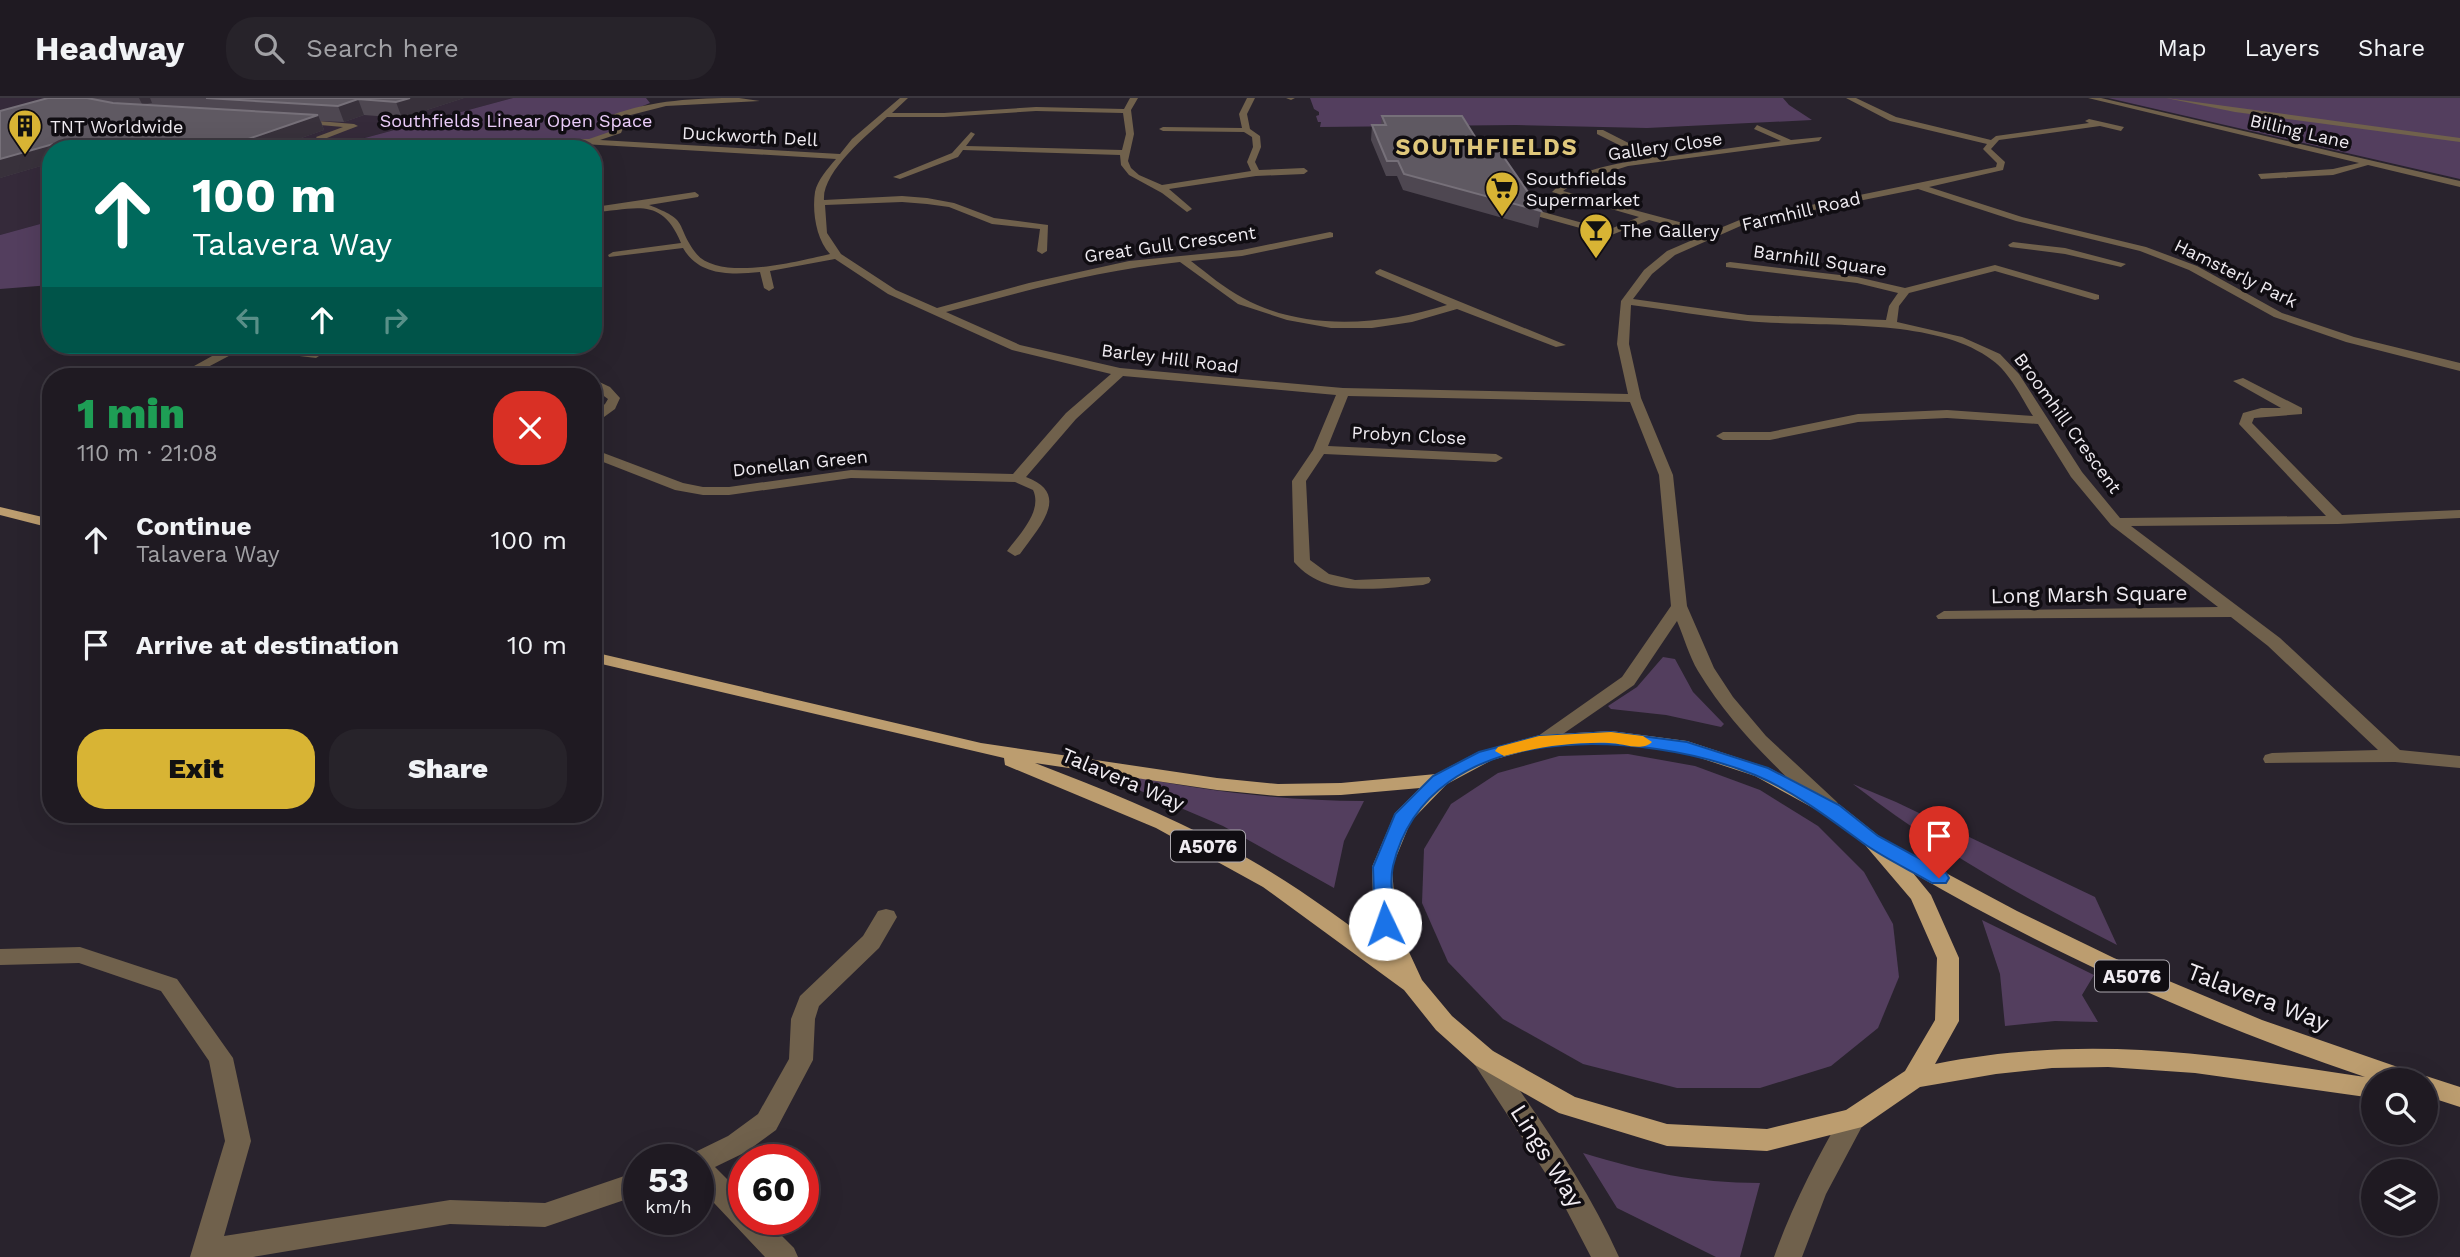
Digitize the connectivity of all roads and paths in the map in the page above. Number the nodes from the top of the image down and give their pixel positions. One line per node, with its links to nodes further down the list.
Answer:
1 (904, 98): 9 (street)
2 (1134, 98): 8 (street)
3 (1251, 98): 15 (street)
4 (1850, 98): 24 (street)
5 (2092, 98): 30 (street, Billing Lane)
6 (2170, 98): 22 (street)
7 (756, 101): 21 (street)
8 (1126, 111): 9 (street); 27 (street)
9 (886, 115): 28 (street)
10 (2079, 118): 12 (street)
11 (282, 120): 19 (street)
12 (2100, 124): 16 (street); 24 (street)
13 (1757, 127): 25 (street)
14 (1163, 129): 15 (street)
15 (1246, 130): 32 (street)
16 (2121, 130)
17 (1600, 132): 29 (street)
18 (971, 134): 26 (street)
19 (319, 139)
20 (1819, 139): 25 (street, Gallery Close)
21 (593, 140)
22 (2460, 140)
23 (602, 141): 28 (street, Duckworth Dell)
24 (1991, 142): 36 (street, Farmhill Road)
25 (1791, 143): 29 (street, Gallery Close)
26 (962, 148): 27 (street); 34 (street)
27 (1124, 153): 37 (street)
28 (843, 157): 40 (street)
29 (1656, 160): 44 (street, Gallery Close)
30 (2369, 163): 33 (street); 35 (street, Billing Lane)
31 (1304, 171): 32 (street)
32 (1256, 173): 37 (street)
33 (2261, 176)
34 (897, 177)
35 (2460, 184)
36 (1920, 186): 45 (street, Hamsterly Park); 46 (street, Farmhill Road)
37 (1161, 188): 42 (street)
38 (695, 195): 39 (street)
39 (640, 203): 41 (street); 48 (street)
40 (818, 203): 50 (street); 53 (street, Barley Hill Road)
41 (602, 209)
42 (1188, 209)
43 (1536, 213): 44 (street)
44 (1648, 217): 46 (street, Gallery Close)
45 (2077, 233): 51 (street); 69 (street, Hamsterly Park)
46 (1712, 234): 62 (street, Farmhill Road)
47 (1330, 235): 54 (street, Great Gull Crescent)
48 (684, 245): 52 (street); 57 (street)
49 (2013, 245): 51 (street)
50 (1042, 251)
51 (2065, 251): 55 (street)
52 (613, 255)
53 (837, 256): 57 (street); 64 (street, Barley Hill Road)
54 (1184, 261): 63 (street); 64 (street, Great Gull Crescent)
55 (2121, 264)
56 (1730, 265): 60 (street, Barnhill Square)
57 (765, 271): 59 (street)
58 (1380, 272): 63 (street)
59 (769, 288)
60 (1905, 291): 61 (street, Barnhill Square); 65 (street, Barnhill Square)
61 (2095, 297)
62 (1626, 301): 65 (street, Broomhill Crescent); 74 (street)
63 (1455, 306): 66 (street)
64 (936, 312): 70 (street, Barley Hill Road)
65 (1891, 324): 76 (street, Broomhill Crescent)
66 (1560, 345)
67 (222, 354): 68 (street)
68 (197, 368)
69 (2460, 368)
70 (1120, 372): 73 (street, Barley Hill Road); 81 (street)
71 (2239, 381): 84 (street)
72 (602, 388): 75 (street)
73 (1343, 391): 74 (street, Barley Hill Road); 78 (street, Probyn Close)
74 (1635, 398): 89 (street)
75 (602, 414)
76 (2042, 421): 77 (street); 86 (street, Broomhill Crescent)
77 (1723, 436)
78 (1320, 450): 80 (street, Probyn Close); 88 (street, Probyn Close)
79 (602, 457): 81 (street, Donellan Green)
80 (1496, 458)
81 (1017, 478): 87 (street)
82 (0, 511): 85 (main road)
83 (2460, 514): 84 (street)
84 (2338, 520): 86 (street)
85 (42, 522)
86 (2116, 522): 90 (street, Broomhill Crescent)
87 (1016, 551)
88 (1423, 580)
89 (1679, 606): 93 (street); 99 (street)
90 (2235, 612): 91 (street, Long Marsh Square); 95 (street, Broomhill Crescent)
91 (1944, 616)
92 (602, 659): 94 (main road, Talavera Way / A5076)
93 (1539, 741): 98 (main road); 99 (main road)
94 (981, 749): 98 (main road, Talavera Way / A5076); 103 (main road, Talavera Way / A5076)
95 (2395, 756): 96 (street); 97 (street)
96 (2272, 759)
97 (2460, 762)
98 (1440, 780): 103 (main road)
99 (1833, 810): 100 (main road)
100 (1872, 840): 105 (main road, Talavera Way / A5076); 106 (main road)
101 (886, 917): 112 (street)
102 (0, 957): 117 (street)
103 (1413, 985): 104 (main road)
104 (1484, 1058): 111 (main road); 119 (street, Lings Way)
105 (2371, 1068)
106 (1914, 1078): 107 (main road); 111 (main road)
107 (2361, 1086)
108 (2438, 1091): 110 (main road)
109 (2438, 1096): 110 (main road)
110 (2460, 1099)
111 (1853, 1119): 120 (street)
112 (714, 1155)
113 (714, 1184): 115 (street)
114 (623, 1188): 117 (street)
115 (728, 1199)
116 (763, 1235): 118 (street)
117 (205, 1255)
118 (784, 1257)
119 (1605, 1257)
120 (1788, 1257)

